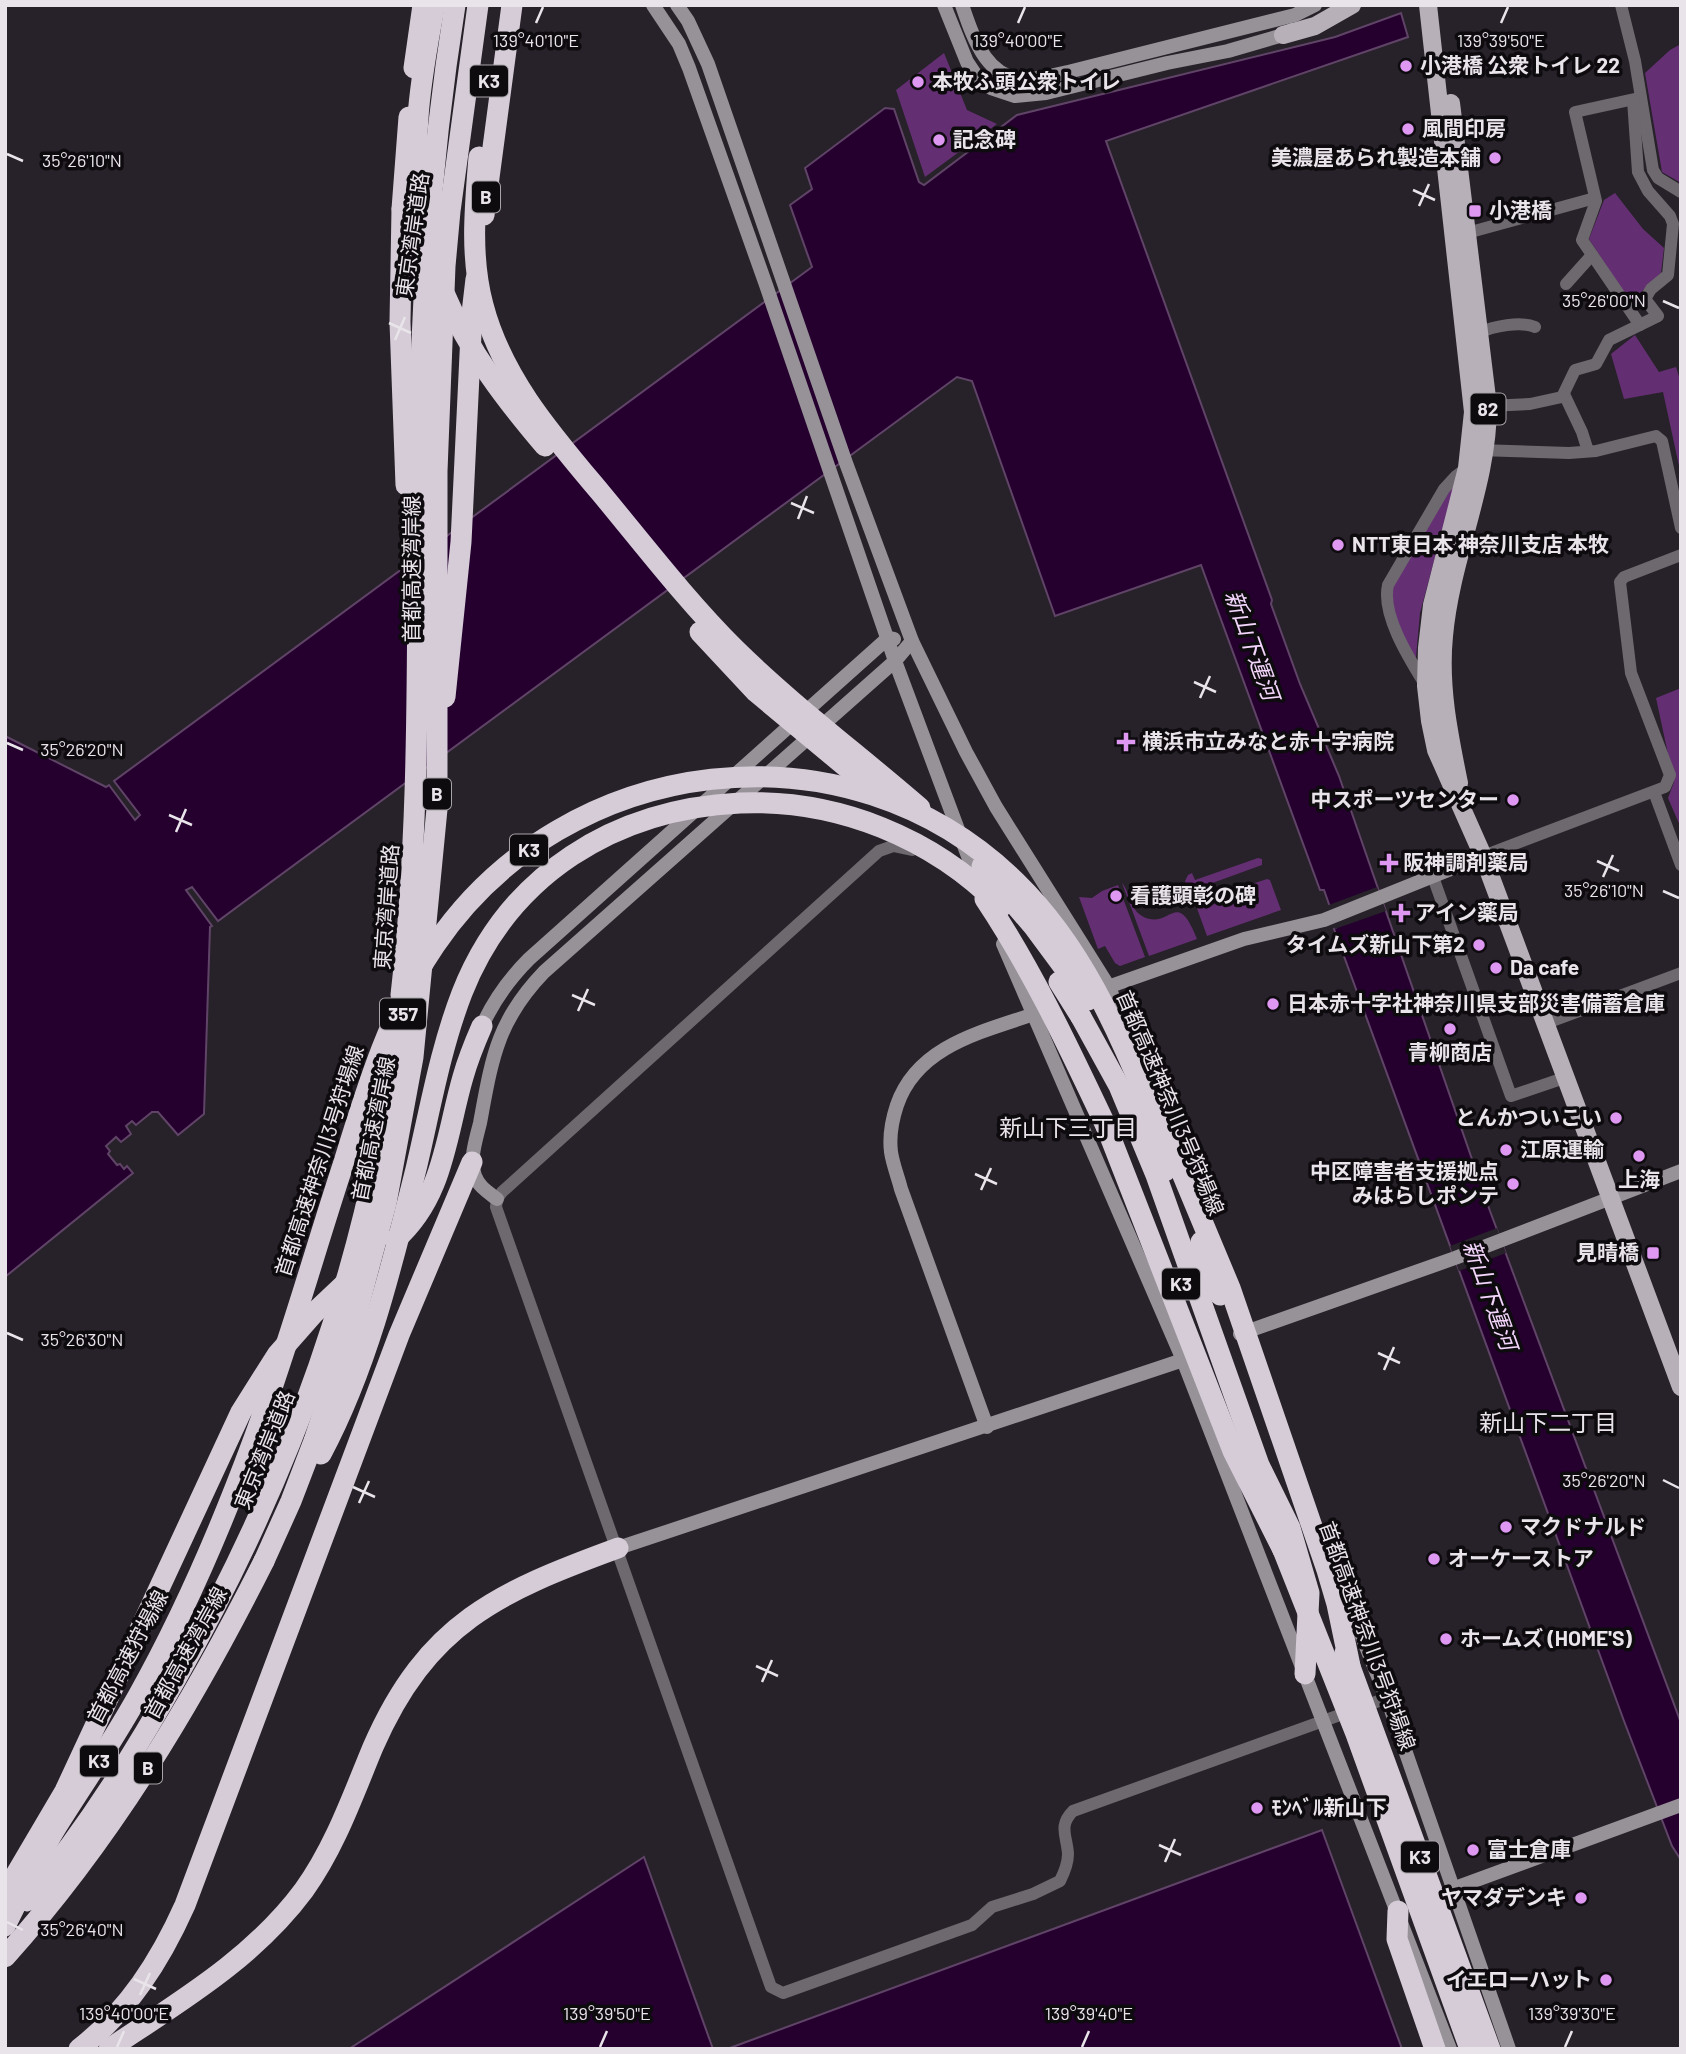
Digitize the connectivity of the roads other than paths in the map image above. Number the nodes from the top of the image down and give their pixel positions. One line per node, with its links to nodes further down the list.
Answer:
1 (423, 5): 41 (highway, B, bridge)
2 (434, 5): 70 (highway, K3, bridge)
3 (442, 5): 35 (highway, bridge)
4 (456, 5): 41 (highway, 首都高速湾岸線 / B, bridge)
5 (462, 5): 35 (highway, 東京湾岸道路 / 357, bridge)
6 (472, 5): 24 (highway, 東京湾岸道路 / 357)
7 (478, 5): 46 (highway, 首都高速湾岸線 / B, bridge)
8 (486, 5): 24 (highway, bridge)
9 (501, 5): 74 (highway, K3, bridge)
10 (512, 5): 46 (highway, B, bridge)
11 (653, 5): 42 (street)
12 (677, 5): 21 (street)
13 (685, 5): 21 (street)
14 (944, 5): 22 (street)
15 (962, 5): 16 (street)
16 (1315, 5)
17 (1340, 5): 22 (street)
18 (1352, 5): 22 (main road)
19 (1622, 5): 23 (street)
20 (1430, 6): 27 (main road, 82); 36 (main road, 82)
21 (688, 21): 43 (street)
22 (1283, 35)
23 (1637, 99): 25 (street); 26 (street); 30 (street)
24 (444, 183): 83 (highway, 東京湾岸道路 / 357, bridge)
25 (1681, 192)
26 (1595, 198): 27 (street); 28 (street)
27 (1467, 233): 32 (main road, 82)
28 (1592, 255): 29 (street); 30 (street)
29 (1566, 284)
30 (1640, 325): 33 (street)
31 (1535, 327): 32 (street)
32 (1479, 333): 34 (main road, 82)
33 (1564, 394): 34 (street); 37 (street)
34 (1488, 406): 36 (main road, 82)
35 (415, 444): 82 (highway, 東京湾岸道路 / 357, bridge)
36 (1478, 450): 37 (street); 38 (main road, 82); 48 (main road, 82)
37 (1588, 452): 39 (street)
38 (1467, 468): 45 (main road, 82); 45 (street)
39 (1681, 528)
40 (1681, 555): 47 (street)
41 (417, 612): 83 (highway, 首都高速湾岸線 / B, bridge)
42 (888, 638): 43 (street); 44 (street); 59 (street)
43 (912, 641): 44 (street); 55 (street)
44 (895, 661): 49 (street); 61 (street)
45 (1426, 686): 48 (main road, 82)
46 (438, 758): 71 (highway, 首都高速湾岸線 / B, bridge)
47 (1654, 792): 50 (street); 51 (street)
48 (1463, 808): 50 (main road, 82)
49 (966, 853): 56 (street); 64 (street)
50 (1483, 856): 52 (street); 58 (main road, 82)
51 (1681, 865)
52 (1433, 877): 55 (street); 60 (street)
53 (1085, 970): 72 (highway, 首都高速神奈川3号狩場線 / K3, bridge); 73 (highway, K3, bridge); 74 (highway, 首都高速神奈川3号狩場線 / K3, bridge)
54 (1681, 973): 58 (street)
55 (1109, 987): 56 (street); 65 (street)
56 (1033, 1014): 66 (street); 68 (street)
57 (1081, 1017): 70 (highway, K3); 71 (highway, K3, bridge); 75 (highway, K3)
58 (1547, 1023): 60 (main road, 82)
59 (482, 1026): 80 (highway, bridge)
60 (1567, 1077): 63 (main road, 82)
61 (472, 1162): 64 (street); 86 (highway)
62 (1681, 1171): 63 (street)
63 (1612, 1198): 65 (street); 67 (main road, 82)
64 (497, 1199): 69 (street)
65 (1240, 1334): 73 (street)
66 (1183, 1360): 68 (street); 75 (street)
67 (1681, 1387)
68 (986, 1427): 69 (street)
69 (618, 1548): 77 (street); 87 (highway)
70 (1283, 1550): 89 (highway, K3, bridge)
71 (264, 1561): 84 (highway, 首都高速湾岸線 / B)
72 (190, 1593): 83 (highway, 首都高速狩場線 / K3, bridge)
73 (1359, 1628): 76 (street)
74 (1350, 1666): 90 (highway, 首都高速神奈川3号狩場線 / K3, bridge)
75 (1305, 1674): 77 (street)
76 (1387, 1698): 77 (street); 79 (street)
77 (1323, 1721): 81 (street)
78 (1681, 1805): 79 (street)
79 (1452, 1889): 81 (street); 91 (street)
80 (5, 1893)
81 (1398, 1911): 85 (highway); 88 (street)
82 (5, 1917)
83 (5, 1927)
84 (5, 1957)
85 (1432, 2040)
86 (79, 2049)
87 (109, 2049)
88 (1450, 2049)
89 (1469, 2049)
90 (1489, 2049)
91 (1510, 2049)

